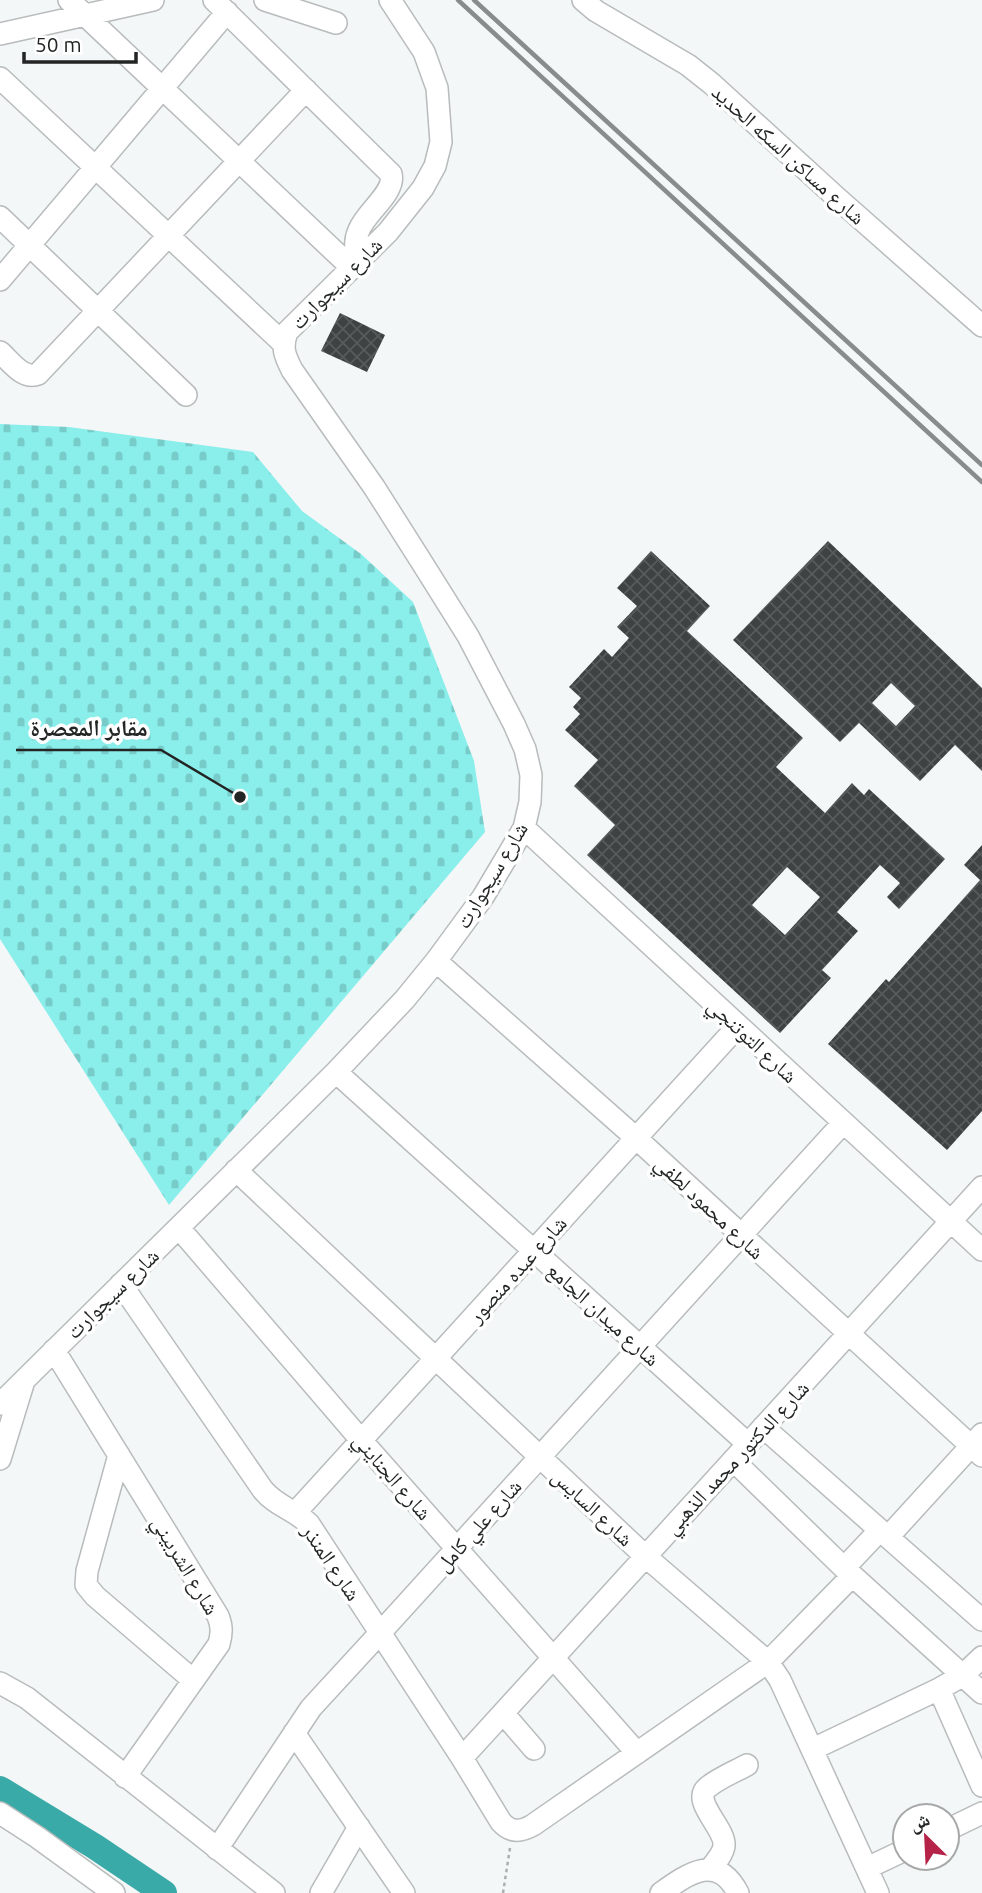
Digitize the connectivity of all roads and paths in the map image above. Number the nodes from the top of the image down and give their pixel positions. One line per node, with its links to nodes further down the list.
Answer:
1 (69, 0): 7 (street)
2 (153, 0): 7 (street)
3 (265, 0): 8 (street)
4 (390, 0): 18 (street, شارع سيجوارت)
5 (583, 0): 21 (street, شارع مساكن السكه الحديد)
6 (220, 6): 11 (street); 12 (street)
7 (85, 15): 9 (street); 11 (street)
8 (337, 23)
9 (0, 34)
10 (0, 78): 14 (street)
11 (163, 88): 13 (street); 14 (street)
12 (306, 90): 13 (street); 18 (street)
13 (239, 161): 16 (street); 18 (street)
14 (96, 167): 16 (street); 17 (street)
15 (0, 217): 17 (street)
16 (169, 235): 20 (street); 22 (street)
17 (29, 246): 19 (street); 20 (street)
18 (354, 265): 22 (street, شارع سيجوارت)
19 (0, 280)
20 (98, 311): 23 (street); 24 (street)
21 (982, 326)
22 (283, 343): 25 (street, شارع سيجوارت)
23 (0, 352)
24 (186, 395)
25 (524, 828): 26 (street, شارع سيجوارت); 27 (street, شارع التوتنجي)
26 (436, 961): 28 (street, شارع سيجوارت); 30 (street, شارع محمود لطفي)
27 (738, 1026): 29 (street, شارع التوتنجي); 30 (street, شارع عبده منصور)
28 (336, 1072): 31 (street, شارع سيجوارت); 36 (street, شارع ميدان الجامع)
29 (843, 1123): 33 (street, شارع التوتنجي); 35 (street, شارع علي كامل)
30 (636, 1138): 35 (street, شارع محمود لطفي); 36 (street, شارع عبده منصور)
31 (236, 1170): 34 (street, شارع سيجوارت); 42 (street, شارع السايس)
32 (982, 1187): 33 (street, شارع الدكتور محمد الذهبي)
33 (950, 1222): 37 (street, شارع التوتنجي); 39 (street, شارع الدكتور محمد الذهبي)
34 (179, 1228): 38 (street, شارع سيجوارت); 46 (street, شارع الجنايني)
35 (741, 1235): 39 (street, شارع محمود لطفي); 40 (street, شارع علي كامل)
36 (534, 1250): 40 (street, شارع ميدان الجامع); 42 (street, شارع عبده منصور)
37 (982, 1250)
38 (121, 1284): 41 (street, شارع سيجوارت); 53 (street, شارع المنذر)
39 (848, 1334): 45 (street, شارع الدكتور محمد الذهبي); 48 (street, شارع محمود لطفي)
40 (640, 1346): 47 (street, شارع ميدان الجامع); 50 (street, شارع علي كامل)
41 (54, 1350): 43 (street, شارع سيجوارت); 49 (street, شارع الشربيني)
42 (435, 1359): 46 (street, شارع عبده منصور); 50 (street, شارع السايس)
43 (24, 1380): 44 (street, شارع سيجوارت); 51 (street)
44 (0, 1404)
45 (763, 1427): 47 (street, شارع الدكتور محمد الذهبي); 54 (street)
46 (361, 1440): 53 (street, شارع عبده منصور); 55 (street, شارع الجنايني)
47 (748, 1444): 52 (street, شارع الدكتور محمد الذهبي)
48 (978, 1446): 54 (street)
49 (119, 1455): 64 (street, شارع الشربيني); 64 (street)
50 (540, 1457): 55 (street, شارع علي كامل); 56 (street, شارع السايس)
51 (0, 1459)
52 (733, 1460): 56 (street, شارع الدكتور محمد الذهبي); 57 (street)
53 (295, 1513): 59 (street, شارع المنذر)
54 (884, 1534): 57 (street); 58 (street)
55 (457, 1548): 59 (street, شارع علي كامل); 60 (street, شارع الجنايني)
56 (645, 1556): 60 (street, شارع الدكتور محمد الذهبي); 62 (street, شارع السايس)
57 (848, 1572): 62 (street); 63 (street)
58 (982, 1620)
59 (380, 1633): 69 (street, شارع علي كامل); 73 (street, شارع المنذر)
60 (553, 1657): 68 (street, شارع الدكتور محمد الذهبي); 72 (street, شارع الجنايني)
61 (982, 1657): 63 (street)
62 (768, 1662): 71 (street, شارع السايس); 72 (street)
63 (962, 1676): 66 (street); 67 (street)
64 (193, 1680): 75 (street, شارع الشربيني)
65 (0, 1683): 75 (street)
66 (939, 1689): 71 (street); 76 (street)
67 (982, 1693)
68 (503, 1713): 70 (street); 73 (street, شارع الدكتور محمد الذهبي)
69 (295, 1733): 81 (street); 82 (street, شارع علي كامل)
70 (534, 1749)
71 (813, 1749): 84 (street, شارع السايس)
72 (638, 1753): 80 (street)
73 (462, 1758): 80 (street, شارع المنذر)
74 (747, 1765): 85 (street)
75 (125, 1777): 82 (street)
76 (982, 1786)
77 (0, 1813): 86 (street)
78 (982, 1813): 79 (street)
79 (961, 1823)
80 (507, 1826): 90 (path)
81 (359, 1827): 88 (street); 89 (street)
82 (217, 1849): 87 (street)
83 (891, 1857): 84 (street)
84 (867, 1868): 93 (street, شارع السايس)
85 (710, 1869): 91 (street); 92 (street)
86 (114, 1893)
87 (274, 1893)
88 (321, 1893)
89 (404, 1893)
90 (503, 1893)
91 (662, 1893)
92 (738, 1893)
93 (878, 1893)

